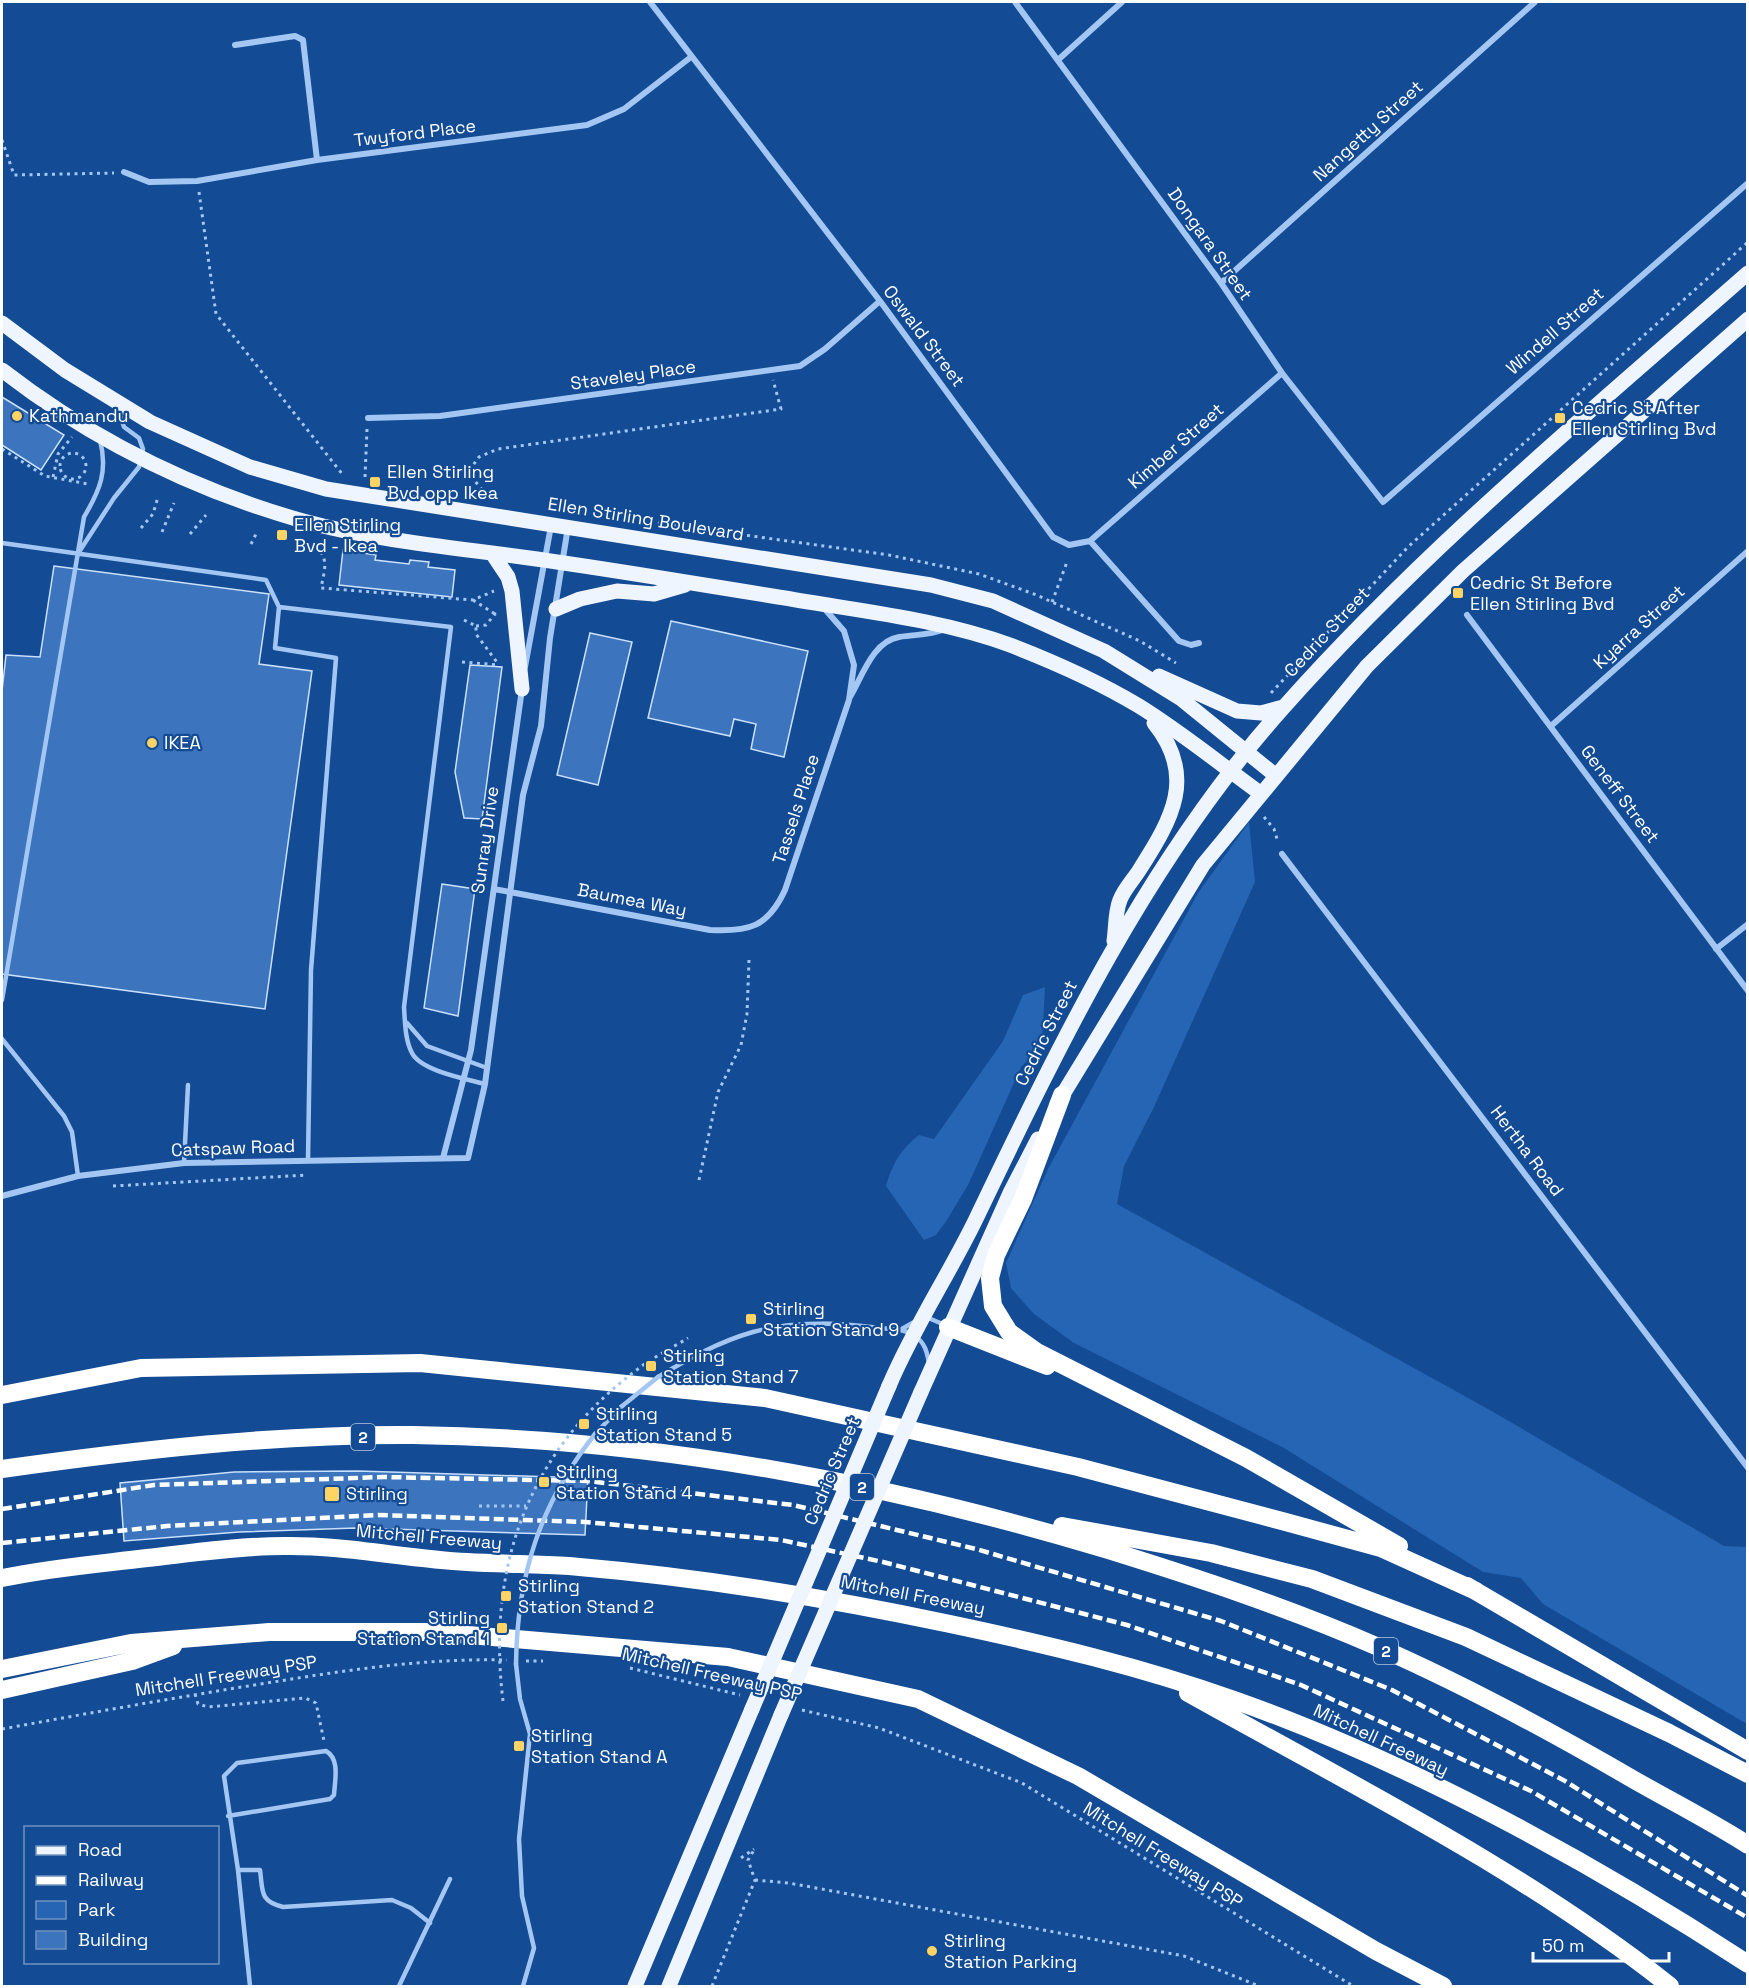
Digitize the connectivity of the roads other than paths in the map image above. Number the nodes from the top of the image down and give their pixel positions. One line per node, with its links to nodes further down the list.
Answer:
1 (650, 2): 6 (street, Oswald Street)
2 (1015, 2): 7 (street, Dongara Street)
3 (1122, 2): 7 (street)
4 (1535, 2): 12 (street, Nangetty Street)
5 (235, 45): 8 (street)
6 (691, 57): 8 (street, Twyford Place); 13 (street, Oswald Street)
7 (1059, 59): 12 (street, Dongara Street)
8 (317, 160): 9 (street, Twyford Place)
9 (124, 172)
10 (1748, 183): 22 (street, Windell Street)
11 (1748, 273): 43 (main road, Cedric Street)
12 (1221, 283): 17 (street, Dongara Street)
13 (880, 301): 19 (street, Staveley Place); 25 (street, Oswald Street)
14 (1748, 319): 47 (main road)
15 (2, 323): 18 (main road, Ellen Stirling Boulevard)
16 (2, 370): 20 (main road)
17 (1282, 373): 22 (street, Dongara Street); 25 (street, Kimber Street)
18 (117, 404): 21 (lane); 23 (main road, Ellen Stirling Boulevard)
19 (368, 418)
20 (100, 437): 21 (main road); 29 (lane)
21 (142, 458): 28 (main road); 29 (lane)
22 (1383, 502)
23 (551, 524): 24 (main road, Ellen Stirling Boulevard); 30 (street, Sunray Drive)
24 (568, 527): 31 (street, Sunray Drive); 39 (main road, Ellen Stirling Boulevard)
25 (1090, 542): 38 (street)
26 (2, 543): 29 (lane)
27 (1748, 551): 44 (street, Kyarra Street)
28 (492, 553): 30 (main road); 40 (main road)
29 (78, 554): 34 (lane); 57 (lane)
30 (544, 560): 31 (main road); 40 (street, Sunray Drive)
31 (563, 562): 32 (main road); 35 (street, Sunray Drive)
32 (691, 583): 33 (main road); 35 (main road)
33 (820, 604): 37 (main road); 41 (street, Tassels Place)
34 (279, 607): 58 (lane); 68 (lane)
35 (556, 609): 51 (street, Sunray Drive)
36 (1467, 615): 44 (street, Geneff Street)
37 (950, 628): 41 (street, Tassels Place); 42 (main road)
38 (1200, 643)
39 (1104, 651): 43 (main road); 45 (main road, Ellen Stirling Boulevard)
40 (522, 689): 50 (street, Sunray Drive)
41 (849, 700): 52 (street, Tassels Place)
42 (1140, 707): 46 (main road); 54 (main road)
43 (1283, 707): 45 (main road, Cedric Street)
44 (1551, 726): 55 (street, Geneff Street)
45 (1246, 752): 46 (main road, Cedric Street); 47 (main road, Ellen Stirling Boulevard)
46 (1231, 772): 48 (main road); 54 (main road, Cedric Street)
47 (1275, 775): 48 (main road)
48 (1260, 793): 65 (main road)
49 (1282, 854): 78 (street, Hertha Road)
50 (494, 889): 51 (street, Baumea Way); 60 (street, Sunray Drive)
51 (510, 892): 52 (street, Baumea Way); 61 (street, Sunray Drive)
52 (763, 922)
53 (1748, 924): 55 (street)
54 (1113, 946): 72 (main road, Cedric Street)
55 (1716, 949): 56 (street, Geneff Street)
56 (1748, 991)
57 (2, 1000)
58 (405, 1021): 60 (lane); 62 (lane)
59 (2, 1039): 70 (lane)
60 (468, 1062): 61 (lane); 62 (street, Sunray Drive)
61 (487, 1068): 63 (street, Sunray Drive)
62 (464, 1078): 63 (lane); 66 (street, Sunray Drive)
63 (485, 1084): 67 (street, Sunray Drive)
64 (188, 1085): 69 (lane)
65 (1062, 1095): 73 (main road); 75 (highway)
66 (443, 1158): 67 (street, Catspaw Road); 68 (street, Catspaw Road)
67 (468, 1158)
68 (308, 1160): 69 (street, Catspaw Road)
69 (184, 1163): 70 (street, Catspaw Road)
70 (78, 1176): 71 (street, Catspaw Road)
71 (2, 1196)
72 (925, 1316): 73 (lane); 74 (main road, Cedric Street)
73 (948, 1327): 75 (highway); 76 (main road)
74 (907, 1333): 76 (lane); 97 (lane, bridge); 98 (main road, Cedric Street, bridge)
75 (1084, 1375): 82 (highway)
76 (921, 1392): 99 (main road, bridge)
77 (2, 1395): 82 (highway)
78 (1748, 1468)
79 (2, 1469): 80 (highway, 2)
80 (998, 1517): 88 (highway); 90 (highway, 2)
81 (2, 1578): 85 (highway, Mitchell Freeway)
82 (1476, 1591): 87 (highway)
83 (200, 1636): 84 (highway); 86 (highway); 100 (highway)
84 (2, 1669)
85 (1154, 1674): 94 (highway, Mitchell Freeway); 101 (highway)
86 (2, 1690)
87 (1748, 1751)
88 (1748, 1774)
89 (228, 1816): 89 (lane); 91 (lane)
90 (1748, 1845)
91 (238, 1870): 93 (lane); 95 (lane)
92 (450, 1879): 93 (lane)
93 (430, 1923): 96 (lane)
94 (1748, 1964)
95 (250, 1986)
96 (399, 1986)
97 (523, 1986)
98 (635, 1986)
99 (669, 1986)
100 (1443, 1986)
101 (1670, 1986)

